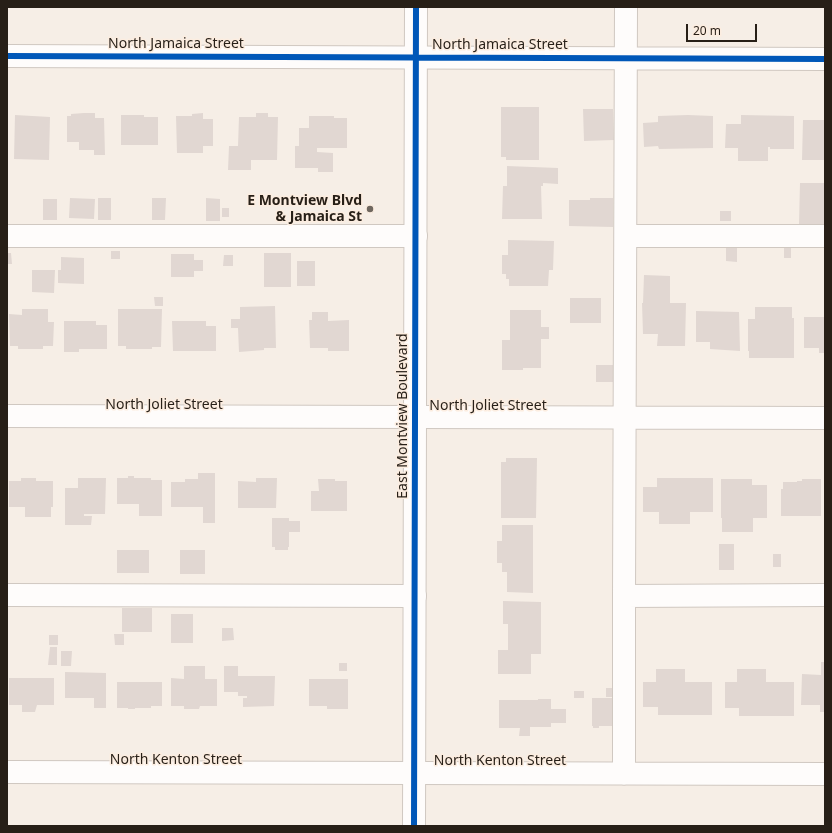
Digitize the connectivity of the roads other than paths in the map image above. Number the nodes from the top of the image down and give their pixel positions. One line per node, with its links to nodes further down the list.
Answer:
1 (416, 7): 4 (street, East Montview Boulevard)
2 (626, 7): 5 (street)
3 (7, 56): 4 (street, North Jamaica Street)
4 (416, 57): 5 (street, North Jamaica Street); 8 (street, East Montview Boulevard)
5 (626, 58): 6 (street, North Jamaica Street); 9 (street)
6 (825, 59)
7 (7, 236): 8 (street)
8 (416, 236): 12 (street, East Montview Boulevard)
9 (626, 236): 10 (street); 13 (street)
10 (825, 236)
11 (7, 416): 12 (street, North Joliet Street)
12 (415, 417): 13 (street, North Joliet Street); 17 (street, East Montview Boulevard)
13 (625, 418): 14 (street, North Joliet Street); 18 (street)
14 (825, 418)
15 (7, 595): 17 (street)
16 (825, 595): 18 (street)
17 (415, 596): 20 (street, East Montview Boulevard)
18 (624, 596): 21 (street)
19 (7, 772): 20 (street, North Kenton Street)
20 (414, 772): 21 (street, North Kenton Street); 23 (street, East Montview Boulevard)
21 (624, 774): 22 (street, North Kenton Street)
22 (825, 774)
23 (414, 826)

